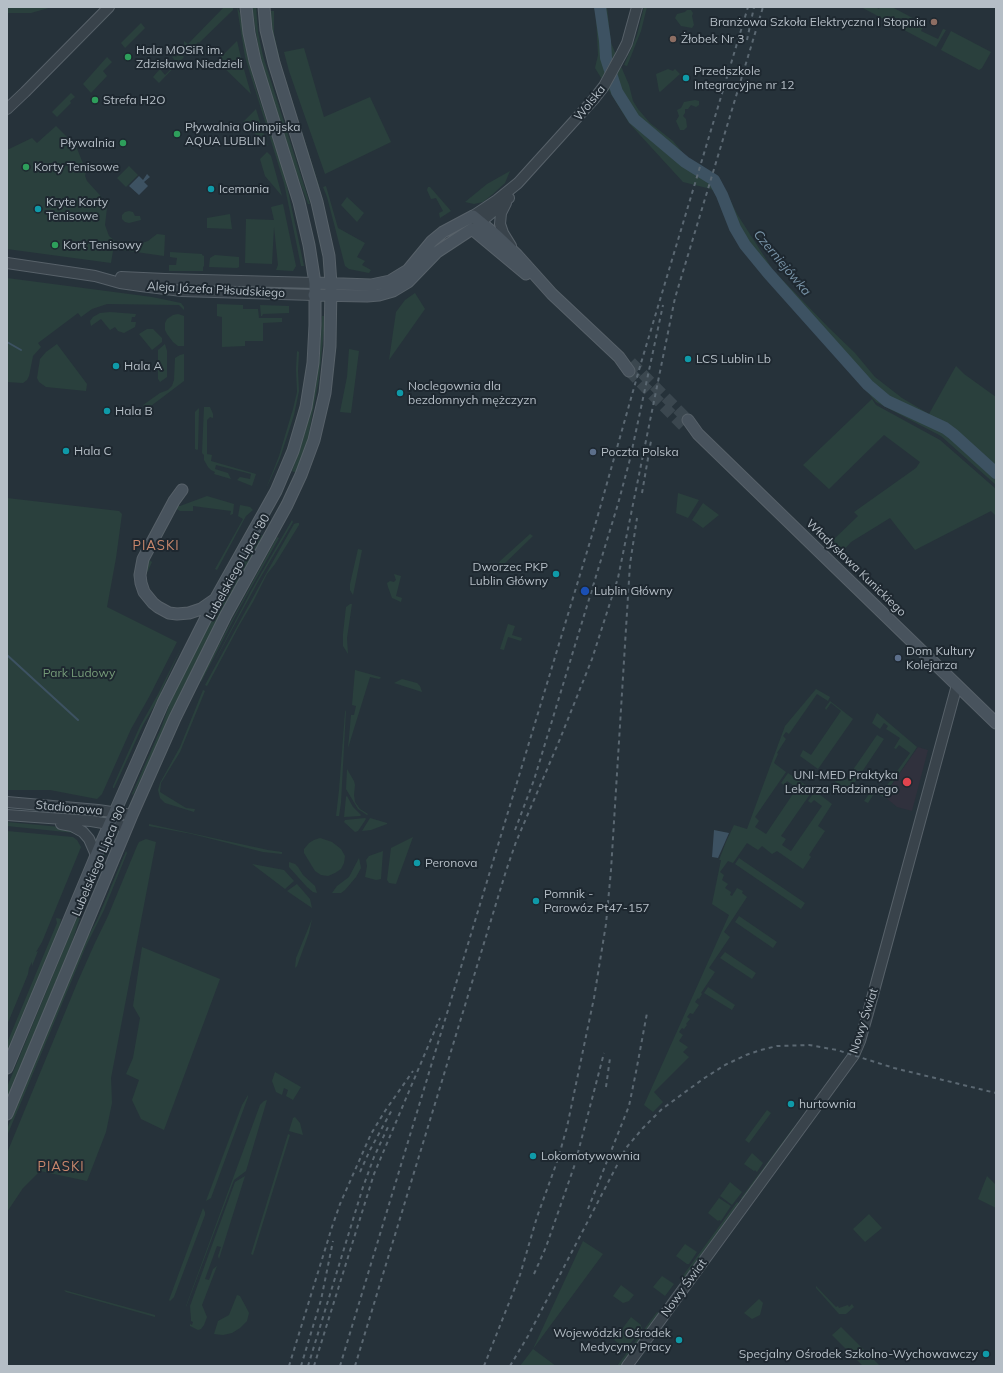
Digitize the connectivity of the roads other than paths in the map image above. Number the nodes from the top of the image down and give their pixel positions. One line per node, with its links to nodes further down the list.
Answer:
1 (109, 7): 5 (street)
2 (246, 7): 13 (main road, Lubelskiego Lipca '80)
3 (264, 7): 14 (main road, Lubelskiego Lipca '80)
4 (637, 7): 6 (street, Wolska)
5 (7, 109)
6 (518, 183): 7 (street, Wolska); 8 (street, Wolska)
7 (507, 201): 8 (street, Wolska); 10 (street)
8 (472, 219): 9 (street); 10 (main road); 14 (main road)
9 (472, 229): 15 (main road); 17 (main road)
10 (517, 255): 15 (main road)
11 (7, 264): 12 (street, Aleja Józefa Piłsudskiego)
12 (95, 276): 13 (street, Aleja Józefa Piłsudskiego); 16 (street, Aleja Józefa Piłsudskiego)
13 (315, 283): 14 (main road); 16 (main road, Lubelskiego Lipca '80)
14 (331, 284): 17 (main road, Lubelskiego Lipca '80)
15 (552, 294): 18 (main road)
16 (314, 295): 17 (main road); 21 (main road, Lubelskiego Lipca '80)
17 (331, 296): 27 (main road, Lubelskiego Lipca '80)
18 (630, 367)
19 (687, 425): 22 (main road, Władysława Kunickiego)
20 (182, 490): 21 (main road)
21 (216, 598): 25 (main road, Lubelskiego Lipca '80)
22 (957, 686): 23 (main road, Władysława Kunickiego); 34 (street, Nowy Świat)
23 (996, 723)
24 (7, 802): 25 (street, Stadionowa)
25 (115, 812): 27 (street, Stadionowa); 29 (main road, Lubelskiego Lipca '80)
26 (7, 815): 28 (street, Stadionowa)
27 (132, 815): 30 (main road, Lubelskiego Lipca '80)
28 (30, 817): 29 (street, Stadionowa); 31 (street, Stadionowa)
29 (110, 824): 30 (street, Stadionowa); 31 (main road, Lubelskiego Lipca '80)
30 (127, 827): 33 (main road, Lubelskiego Lipca '80)
31 (96, 855): 32 (main road, Lubelskiego Lipca '80)
32 (7, 1068)
33 (7, 1114)
34 (627, 1366)

